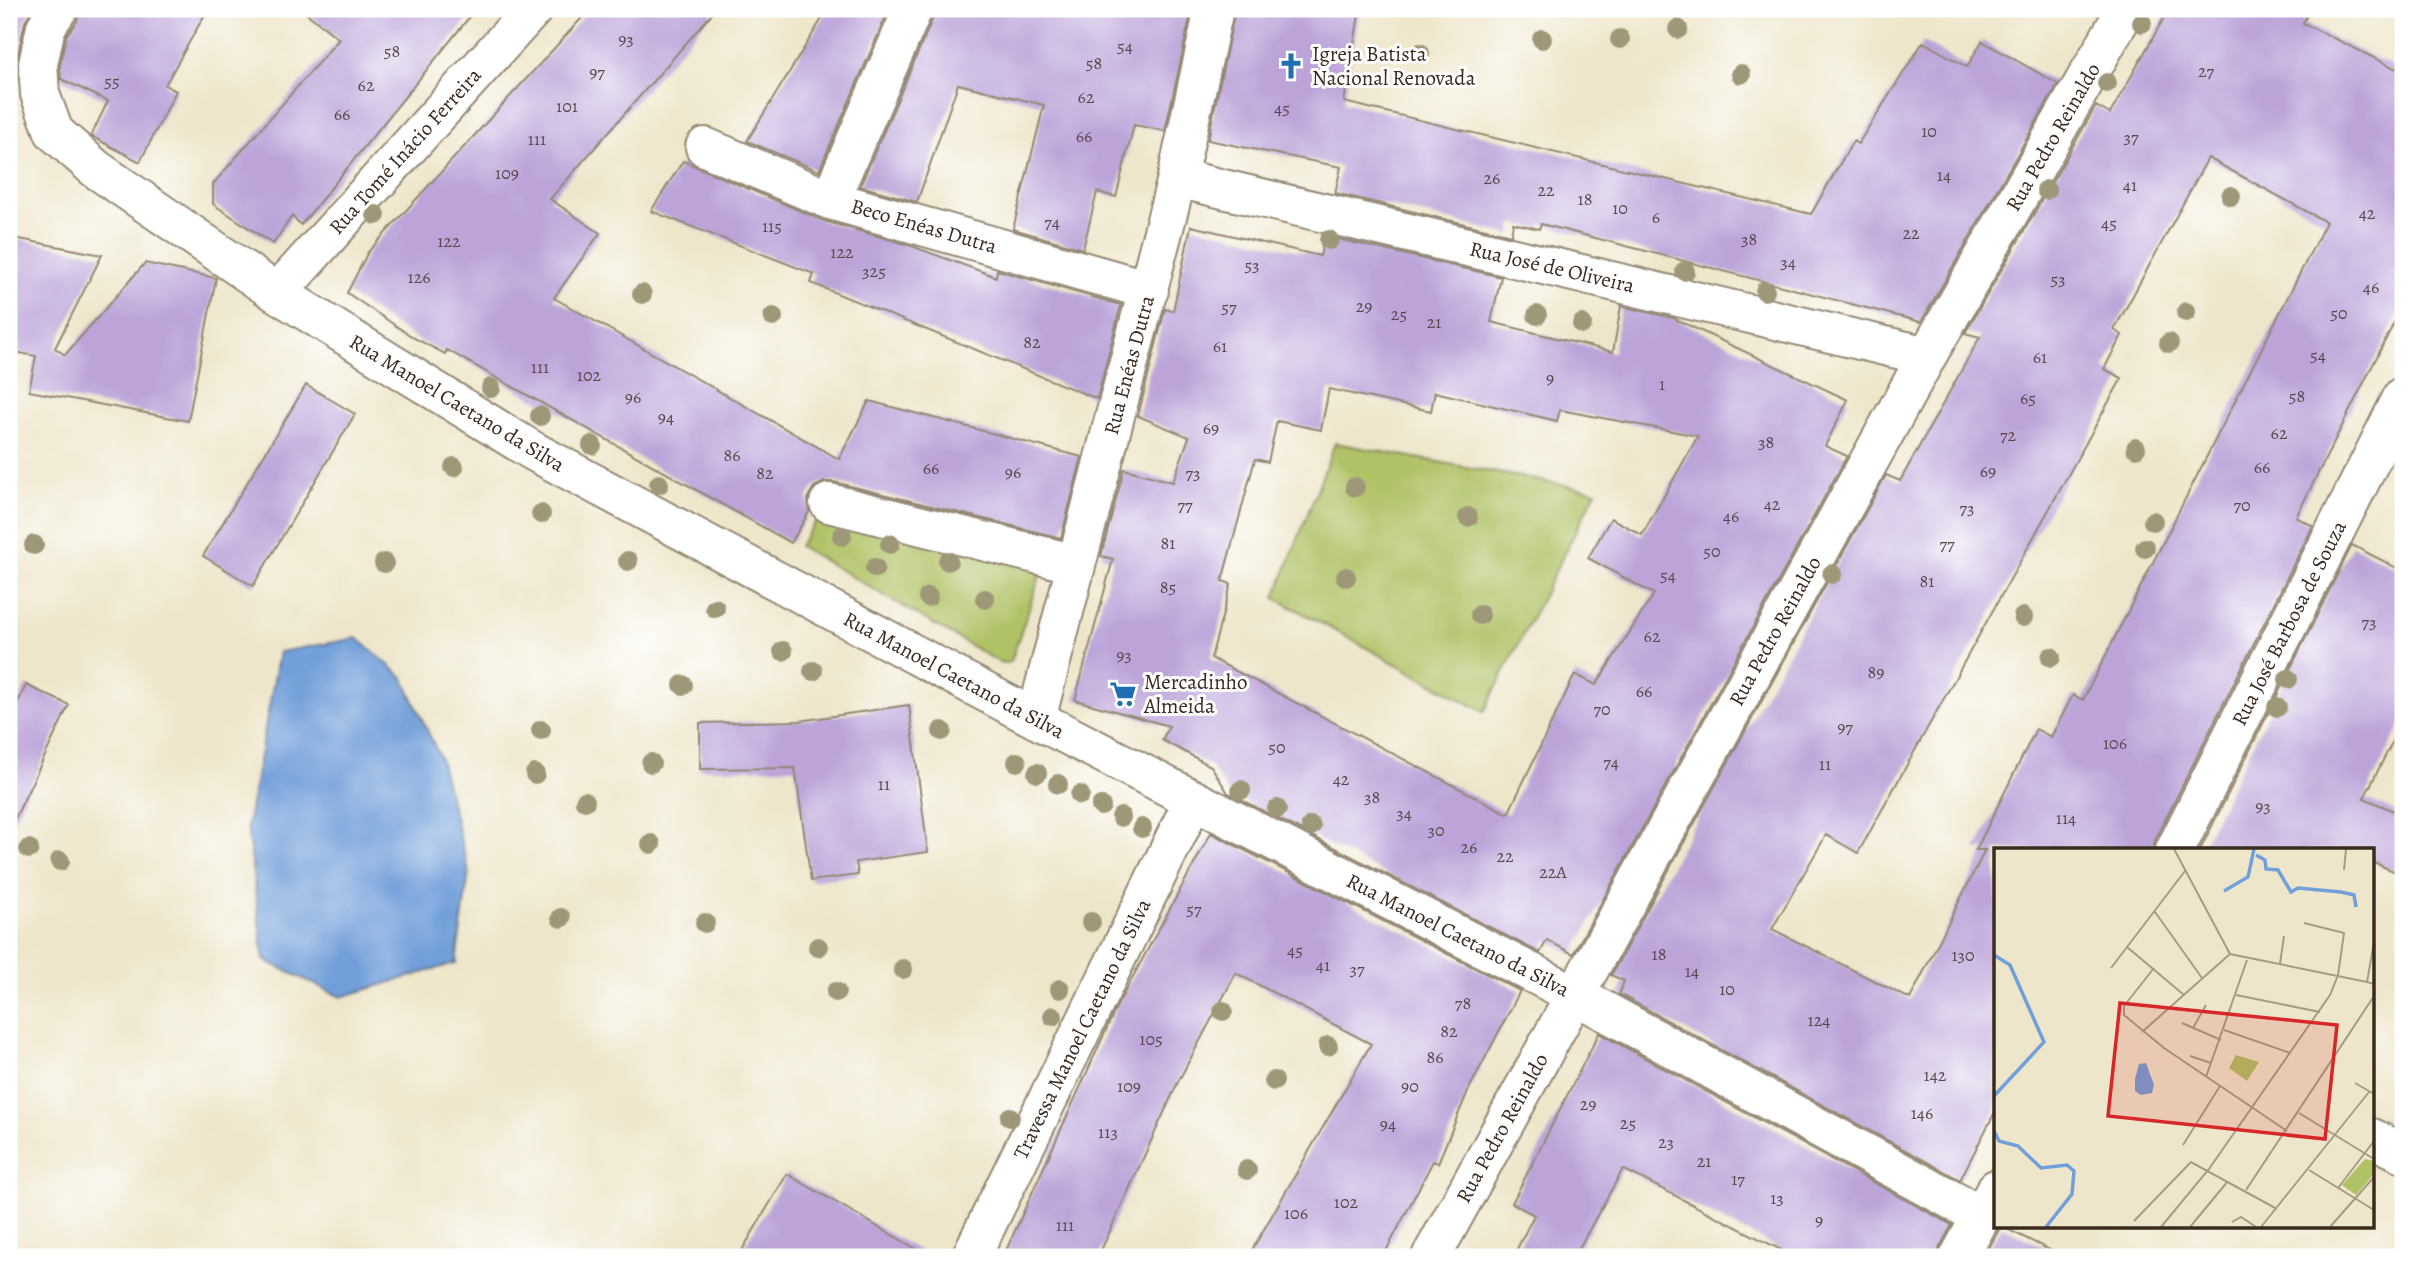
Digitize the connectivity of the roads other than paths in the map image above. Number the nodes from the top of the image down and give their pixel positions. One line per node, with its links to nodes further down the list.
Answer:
1 (533, 9): 10 (street, Rua Tomé Inácio Ferreira)
2 (913, 9): 8 (street)
3 (1214, 9): 7 (street, Rua Enéas Dutra)
4 (2126, 9): 11 (street, Rua Pedro Reinaldo)
5 (52, 18): 10 (street, Rua Manoel Caetano da Silva)
6 (705, 147): 8 (street, Beco Enéas Dutra)
7 (1177, 178): 9 (street, Rua Enéas Dutra); 11 (street, Rua José de Oliveira)
8 (830, 200): 9 (street, Beco Enéas Dutra)
9 (1149, 290): 14 (street, Rua Enéas Dutra)
10 (277, 293): 15 (street, Rua Manoel Caetano da Silva)
11 (1927, 356): 18 (street, Rua Pedro Reinaldo)
12 (2403, 396): 17 (street, Rua José Barbosa de Souza)
13 (829, 503): 14 (street)
14 (1076, 564): 15 (street, Rua Enéas Dutra)
15 (1035, 719): 16 (street, Rua Manoel Caetano da Silva)
16 (1193, 801): 18 (street, Rua Manoel Caetano da Silva); 22 (street, Travessa Manoel Caetano da Silva)
17 (2176, 848)
18 (1574, 995): 21 (street, Rua Manoel Caetano da Silva); 23 (street, Rua Pedro Reinaldo)
19 (2374, 1139): 20 (street)
20 (2403, 1153)
21 (1988, 1203): 24 (street)
22 (971, 1257)
23 (1431, 1257)
24 (1959, 1257)

